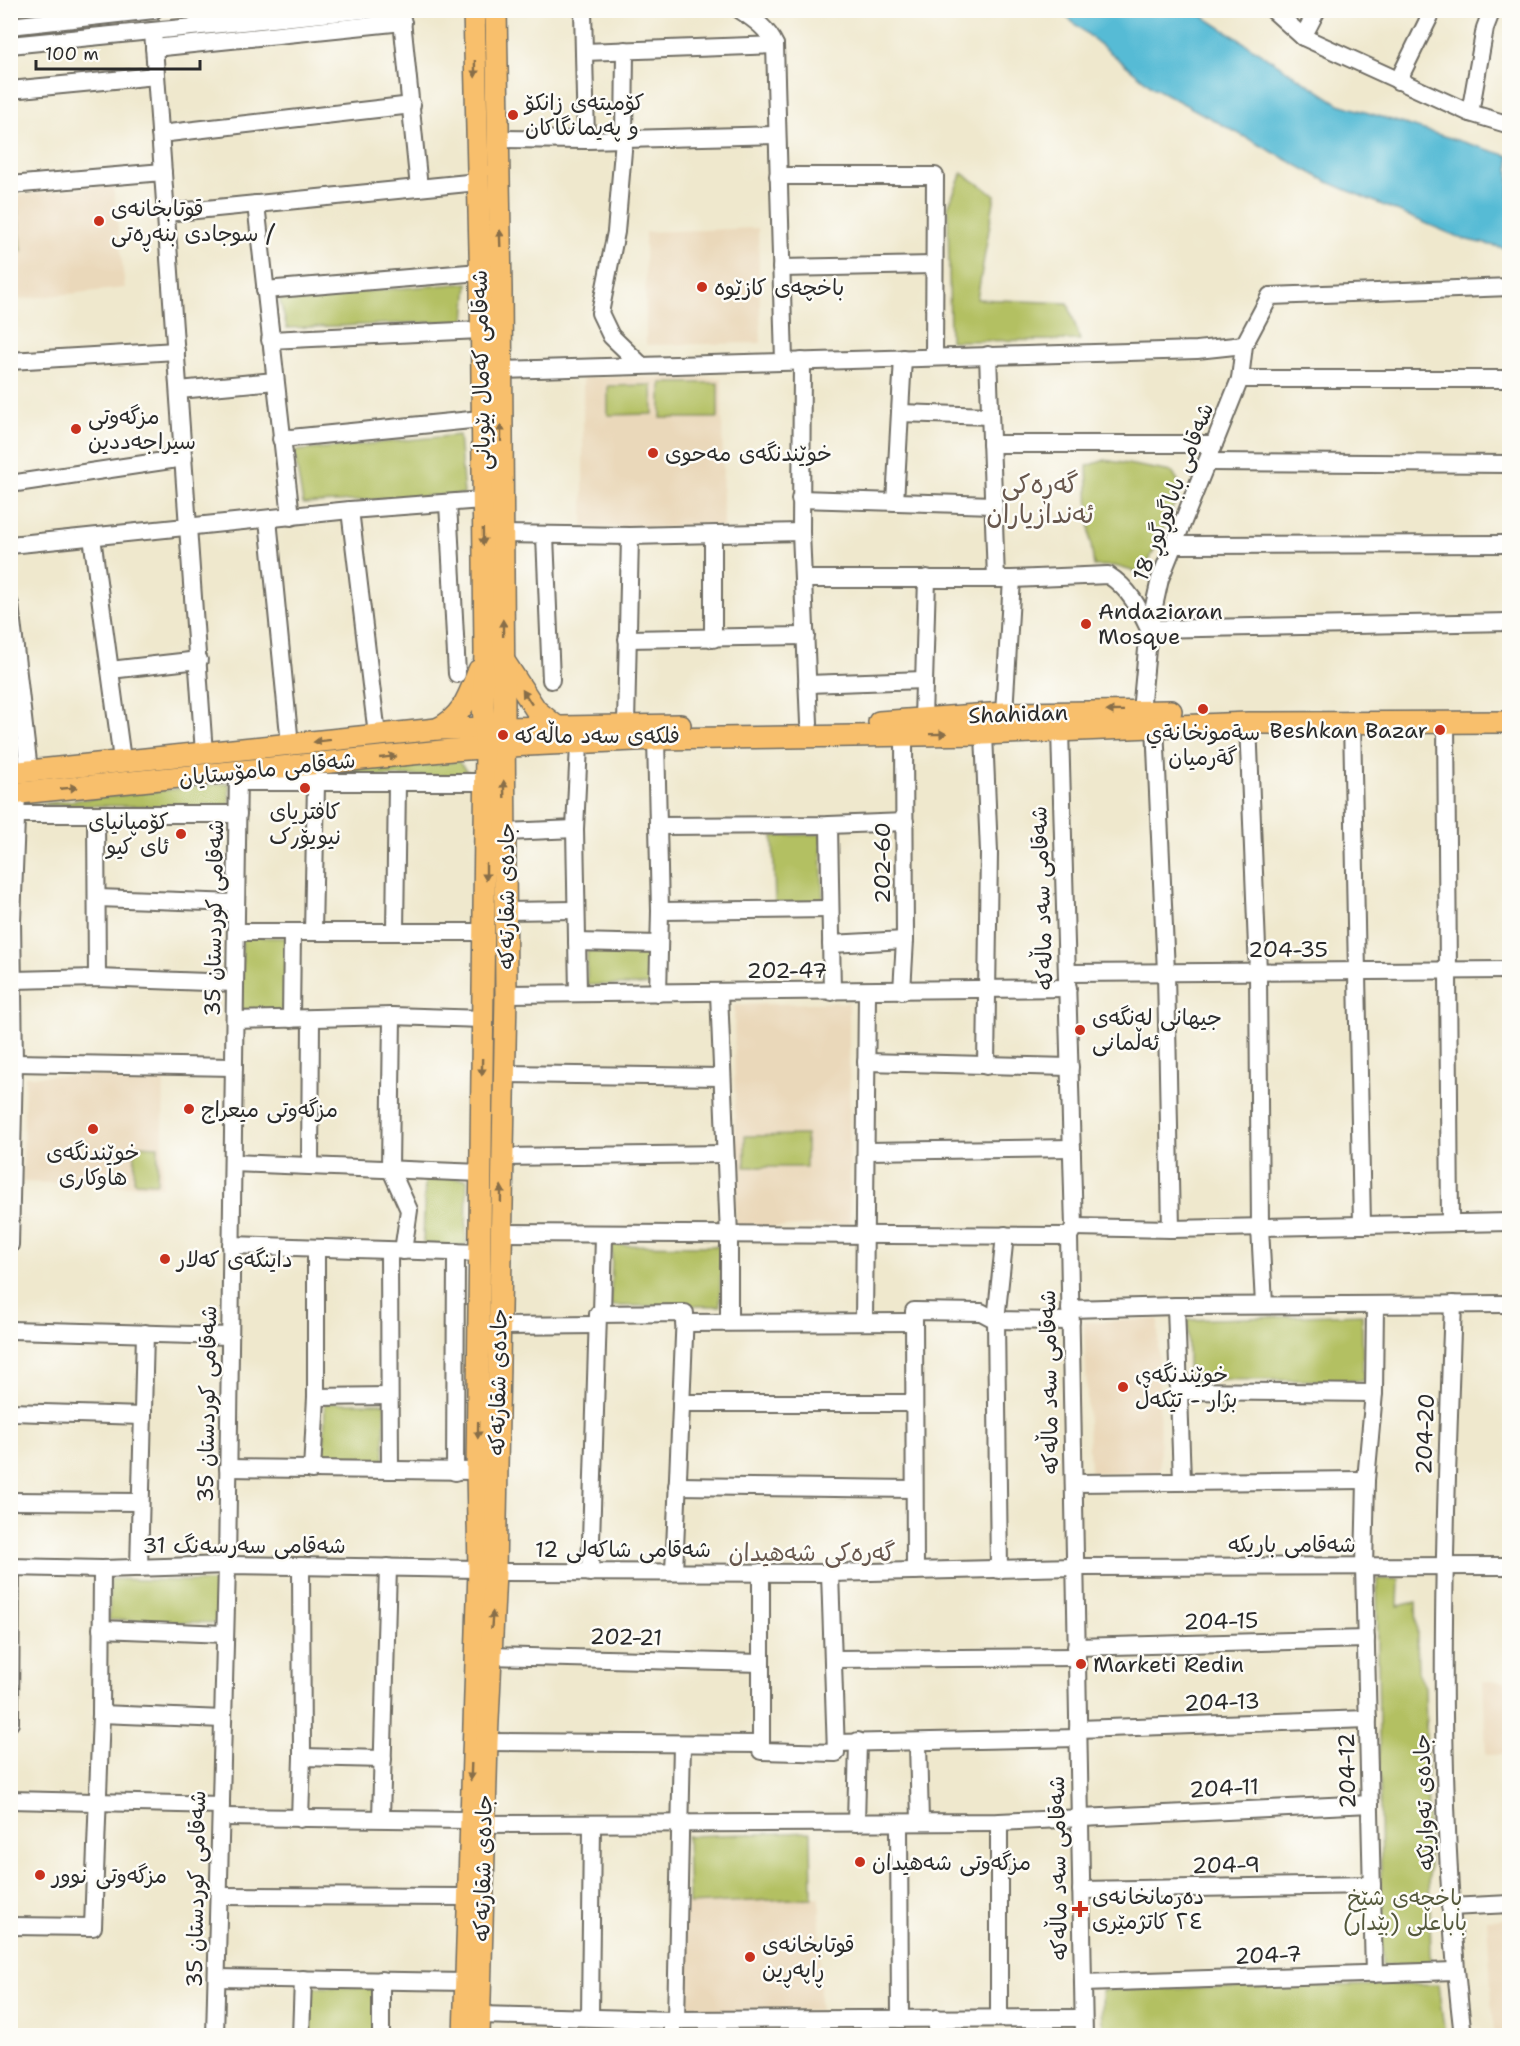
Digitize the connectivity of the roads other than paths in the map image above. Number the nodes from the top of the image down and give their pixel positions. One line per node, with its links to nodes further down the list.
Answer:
1 (154, 10): 11 (street)
2 (363, 10): 18 (street)
3 (474, 10): 36 (main road, شەقامی کەمال بێویانی, one-way to 36)
4 (496, 10): 31 (main road, شەقامی کەمال بێویانی)
5 (584, 10): 22 (street)
6 (740, 10): 20 (street)
7 (1273, 10): 16 (street)
8 (1317, 10): 16 (street)
9 (1433, 10): 24 (street)
10 (1492, 10): 27 (street)
11 (121, 12): 14 (street)
12 (402, 16): 18 (street); 26 (street)
13 (36, 17): 14 (street); 15 (street)
14 (84, 18): 17 (street)
15 (10, 26)
16 (1303, 37): 24 (street)
17 (86, 38): 18 (street); 19 (street)
18 (154, 40): 23 (street)
19 (10, 45)
20 (775, 45): 21 (street); 30 (street)
21 (625, 50): 22 (street); 32 (street)
22 (584, 52): 33 (street)
23 (156, 76): 25 (street); 29 (street)
24 (1398, 81): 27 (street)
25 (10, 90)
26 (412, 105): 29 (street); 38 (street)
27 (1470, 113): 28 (street)
28 (1509, 125)
29 (160, 134): 34 (street)
30 (777, 135): 32 (street); 35 (street)
31 (497, 139): 33 (street); 43 (main road, شەقامی کەمال بێویانی, one-way to 31)
32 (624, 139): 33 (street); 56 (street)
33 (586, 140)
34 (163, 172): 37 (street); 40 (street)
35 (778, 176): 41 (street); 42 (street)
36 (478, 182): 38 (street); 43 (main road, شەقامی کەمال بێویانی)
37 (10, 185)
38 (419, 188): 39 (street)
39 (256, 204): 40 (street); 45 (street)
40 (166, 213): 49 (street)
41 (934, 265): 42 (street); 51 (street)
42 (781, 268): 54 (street)
43 (488, 284): 45 (street); 46 (main road, شەقامی کەمال بێویانی); 57 (main road, شەقامی کەمال بێویانی)
44 (1509, 287): 48 (street, شەقامی باباگوڕگوڕ 18)
45 (265, 290): 47 (street)
46 (480, 330): 47 (street); 64 (main road, شەقامی کەمال بێویانی)
47 (270, 340): 60 (street)
48 (1244, 345): 50 (street); 58 (street, شەقامی باباگوڕگوڕ 18)
49 (176, 351): 53 (street); 61 (street)
50 (988, 356): 51 (street); 63 (street)
51 (934, 357): 52 (street)
52 (903, 358): 55 (street); 62 (street)
53 (10, 361)
54 (784, 361): 55 (street); 56 (street)
55 (802, 361): 72 (street)
56 (641, 365): 57 (street)
57 (501, 370): 82 (main road, شەقامی کەمال بێویانی, one-way to 57)
58 (1240, 379): 59 (street); 67 (street, شەقامی باباگوڕگوڕ 18)
59 (1509, 379)
60 (274, 381): 61 (street); 65 (street)
61 (179, 390): 68 (street)
62 (900, 413): 63 (street); 74 (street)
63 (990, 416): 66 (street)
64 (481, 419): 65 (street); 73 (main road, شەقامی کەمال بێویانی)
65 (281, 439): 78 (street)
66 (991, 444): 67 (street); 76 (street)
67 (1214, 444): 69 (street, شەقامی باباگوڕگوڕ 18)
68 (184, 458): 71 (street); 80 (street)
69 (1207, 462): 70 (street); 89 (street, شەقامی باباگوڕگوڕ 18)
70 (1509, 464)
71 (10, 484)
72 (800, 499): 74 (street); 81 (street)
73 (482, 500): 75 (street); 99 (main road, شەقامی کەمال بێویانی, one-way to 99)
74 (895, 502): 76 (street)
75 (448, 503): 77 (street); 102 (street)
76 (994, 505): 92 (street)
77 (350, 510): 78 (street); 122 (street)
78 (291, 517): 79 (street)
79 (268, 519): 80 (street); 126 (street)
80 (189, 527): 86 (street); 100 (street)
81 (801, 532): 83 (street); 91 (street)
82 (502, 534): 84 (street); 99 (main road, شەقامی کەمال بێویانی, one-way to 82)
83 (713, 535): 85 (street); 98 (street)
84 (545, 536): 85 (street); 103 (street)
85 (630, 536): 97 (street)
86 (92, 537): 88 (street); 101 (street)
87 (1509, 544): 89 (street)
88 (10, 545)
89 (1172, 545): 95 (street, شەقامی باباگوڕگوڕ 18)
90 (927, 578): 91 (street); 92 (street); 104 (street)
91 (804, 579): 96 (street)
92 (1004, 579): 95 (street); 108 (street)
93 (10, 604): 105 (street)
94 (1509, 622): 95 (street)
95 (1149, 629): 109 (street, شەقامی باباگوڕگوڕ 18)
96 (806, 636): 98 (street); 106 (street)
97 (627, 639): 98 (street); 116 (street)
98 (713, 639)
99 (495, 657): 117 (main road, one-way to 99); 118 (main road); 124 (main road, شەقامی کەمال بێویانی)
100 (199, 660): 101 (street); 128 (street)
101 (110, 670): 129 (street)
102 (457, 674)
103 (551, 680)
104 (924, 680): 106 (street); 110 (street)
105 (14, 681): 130 (street)
106 (807, 684): 114 (street)
107 (1509, 709): 109 (main road, Shahidan)
108 (1004, 713): 109 (main road, Shahidan, one-way to 108); 110 (main road, Shahidan)
109 (1148, 718): 115 (main road); 120 (main road); 163 (street, شەقامی باباگوڕگوڕ 18)
110 (923, 719): 119 (main road, Shahidan)
111 (1352, 721): 112 (main road); 115 (main road); 162 (street)
112 (1446, 722): 113 (main road); 160 (street)
113 (1509, 722)
114 (809, 723): 116 (main road, Shahidan); 119 (main road, Shahidan)
115 (1248, 723): 164 (street)
116 (626, 725): 117 (main road, Shahidan)
117 (557, 727): 124 (main road, Shahidan)
118 (437, 729): 122 (main road, شەقامی مامۆستایان); 124 (main road, شەقامی مامۆستایان)
119 (847, 730): 123 (main road); 125 (main road)
120 (1060, 730): 121 (main road); 167 (street, شەقامی سەد ماڵەکە)
121 (984, 734): 123 (main road, one-way to 121); 170 (street)
122 (377, 735): 126 (main road, شەقامی مامۆستایان, one-way to 126)
123 (904, 735): 138 (street, 202-60)
124 (505, 738): 127 (main road); 131 (main road, شەقامی مامۆستایان, one-way to 124); 132 (main road, جادەی شقارتەکە); 142 (main road, جادەی شقارتەکە, one-way to 124)
125 (656, 739): 127 (main road); 140 (street)
126 (290, 745): 128 (main road, شەقامی مامۆستایان)
127 (579, 745): 141 (street)
128 (204, 753): 129 (main road, شەقامی مامۆستایان)
129 (122, 760): 130 (main road, شەقامی مامۆستایان)
130 (20, 772)
131 (238, 777): 134 (street); 135 (main road, شەقامی مامۆستایان, one-way to 131); 136 (street, شەقامی کوردستان 35)
132 (486, 782): 133 (street); 155 (main road, جادەی شقارتەکە, one-way to 155)
133 (397, 783): 134 (street); 151 (street)
134 (316, 784): 154 (street)
135 (15, 800): 137 (street); 143 (street)
136 (238, 814): 137 (street); 145 (street, شەقامی کوردستان 35)
137 (96, 815): 144 (street)
138 (905, 822): 139 (street); 156 (street, 202-60)
139 (829, 825): 140 (street); 146 (street)
140 (658, 826): 148 (street)
141 (575, 830): 142 (street); 147 (street)
142 (506, 832): 149 (main road, جادەی شقارتەکە)
143 (13, 836): 150 (street)
144 (98, 898): 145 (street); 165 (street)
145 (236, 903): 152 (street, شەقامی کوردستان 35)
146 (829, 909): 148 (street); 159 (street)
147 (576, 910): 149 (street); 157 (street)
148 (660, 911): 158 (street)
149 (506, 912): 176 (main road, جادەی شقارتەکە)
150 (11, 921): 166 (street)
151 (395, 930): 154 (street); 155 (street)
152 (236, 932): 153 (street); 168 (street, شەقامی کوردستان 35)
153 (292, 932): 154 (street); 179 (street)
154 (313, 932)
155 (484, 935): 180 (main road, جادەی شقارتەکە)
156 (905, 940): 159 (street); 169 (street, 202-60)
157 (577, 942): 158 (street); 173 (street)
158 (659, 944): 174 (street)
159 (831, 944): 171 (street)
160 (1448, 970): 161 (street, 204-35); 162 (street, 204-35); 200 (street)
161 (1509, 970)
162 (1359, 971): 164 (street, 204-35); 201 (street)
163 (1166, 972): 164 (street, 204-35); 167 (street, 204-35); 203 (street, شەقامی باباگوڕگوڕ 18)
164 (1258, 972): 202 (street)
165 (97, 978): 166 (street); 168 (street)
166 (13, 980): 177 (street)
167 (1067, 981): 170 (street, 202-47); 186 (street, شەقامی سەد ماڵەکە)
168 (235, 983): 181 (street, شەقامی کوردستان 35)
169 (902, 991): 170 (street, 202-47); 172 (street, 202-47)
170 (985, 991): 185 (street)
171 (832, 992): 172 (street, 202-47); 175 (street, 202-47)
172 (867, 992): 183 (street)
173 (578, 993): 174 (street, 202-47); 176 (street, 202-47)
174 (658, 993): 175 (street, 202-47)
175 (718, 993): 189 (street)
176 (506, 994): 188 (main road, جادەی شقارتەکە)
177 (11, 1000): 184 (street)
178 (392, 1016): 180 (street); 182 (street); 197 (street)
179 (291, 1019): 181 (street); 182 (street)
180 (483, 1019): 198 (main road, جادەی شقارتەکە, one-way to 198)
181 (235, 1020): 187 (street, شەقامی کوردستان 35)
182 (311, 1020): 196 (street)
183 (866, 1062): 185 (street); 192 (street)
184 (14, 1063): 187 (street); 190 (street)
185 (986, 1066): 186 (street)
186 (1070, 1066): 191 (street, شەقامی سەد ماڵەکە)
187 (234, 1067): 195 (street, شەقامی کوردستان 35)
188 (504, 1074): 189 (street); 194 (main road, جادەی شقارتەکە)
189 (722, 1077): 193 (street)
190 (11, 1089): 210 (street)
191 (1072, 1148): 192 (street); 204 (street, شەقامی سەد ماڵەکە)
192 (866, 1151): 209 (street)
193 (725, 1154): 194 (street); 208 (street)
194 (502, 1157): 205 (main road, جادەی شقارتەکە, one-way to 194)
195 (232, 1163): 196 (street); 211 (street, شەقامی کوردستان 35)
196 (310, 1165): 197 (street)
197 (390, 1168): 198 (street); 213 (street)
198 (481, 1173): 215 (main road, جادەی شقارتەکە)
199 (1509, 1222): 200 (street)
200 (1449, 1223): 201 (street)
201 (1362, 1225): 202 (street)
202 (1260, 1227): 203 (street); 219 (street)
203 (1171, 1229): 204 (street)
204 (1072, 1232): 207 (street); 222 (street, شەقامی سەد ماڵەکە)
205 (501, 1233): 206 (street); 216 (main road, جادەی شقارتەکە)
206 (604, 1235): 208 (street); 223 (street)
207 (1005, 1235): 209 (street); 224 (street)
208 (729, 1236): 209 (street); 225 (street)
209 (865, 1236): 226 (street)
210 (10, 1245)
211 (231, 1245): 212 (street); 232 (street, شەقامی کوردستان 35)
212 (316, 1249): 213 (street); 236 (street)
213 (396, 1251): 214 (street); 235 (street)
214 (456, 1252): 215 (street); 245 (street)
215 (481, 1253): 216 (main road, جادەی شقارتەکە)
216 (490, 1303): 229 (main road, جادەی شقارتەکە); 244 (main road, جادەی شقارتەکە, one-way to 244)
217 (1453, 1304): 218 (street); 220 (street); 255 (street, 204-20)
218 (1509, 1304)
219 (1264, 1305): 220 (street); 221 (street)
220 (1375, 1305): 234 (street, 204-12)
221 (1176, 1306): 222 (street); 233 (street)
222 (1070, 1315): 224 (street); 248 (street, شەقامی سەد ماڵەکە)
223 (600, 1320): 228 (street); 229 (street); 268 (street)
224 (996, 1320): 227 (street); 265 (street)
225 (729, 1322): 226 (street); 228 (street)
226 (864, 1322): 227 (street)
227 (914, 1322): 238 (street)
228 (684, 1323): 237 (street)
229 (499, 1326): 263 (main road, جادەی شقارتەکە)
230 (10, 1330): 231 (street)
231 (145, 1333): 232 (street); 240 (street)
232 (230, 1336): 241 (street, شەقامی کوردستان 35)
233 (1179, 1391): 234 (street); 247 (street)
234 (1374, 1393): 246 (street, 204-12)
235 (389, 1396): 236 (street); 243 (street)
236 (316, 1397): 242 (street)
237 (681, 1402): 238 (street); 249 (street)
238 (914, 1403): 250 (street)
239 (10, 1412): 240 (street)
240 (143, 1416): 252 (street)
241 (228, 1468): 242 (street); 253 (street, شەقامی کوردستان 35)
242 (312, 1470): 243 (street)
243 (390, 1470): 245 (street)
244 (477, 1471): 245 (street); 263 (main road, جادەی شقارتەکە)
245 (455, 1472)
246 (1366, 1480): 247 (street); 260 (street, 204-12)
247 (1182, 1481): 248 (street)
248 (1074, 1483): 259 (street, شەقامی سەد ماڵەکە)
249 (677, 1486): 250 (street); 266 (street)
250 (915, 1489): 264 (street)
251 (10, 1501): 252 (street)
252 (140, 1502): 261 (street)
253 (227, 1565): 254 (street, شەقامی سەرسەنگ 31); 261 (street, شەقامی سەرسەنگ 31); 271 (street, شەقامی کوردستان 35)
254 (301, 1566): 258 (street, شەقامی سەرسەنگ 31); 289 (street)
255 (1443, 1566): 256 (street, شەقامی باریکە); 260 (street, شەقامی باریکە); 310 (street, جادەی تەوارێکە)
256 (1509, 1566)
257 (11, 1567): 262 (street, شەقامی سەرسەنگ 31); 274 (street)
258 (388, 1567): 263 (street, شەقامی سەرسەنگ 31); 290 (street)
259 (1075, 1567): 260 (street, شەقامی باریکە); 265 (street, شەقامی شاکەلی 12); 273 (street, شەقامی سەد ماڵەکە)
260 (1364, 1567): 272 (street, 204-12)
261 (139, 1568): 262 (street, شەقامی سەرسەنگ 31)
262 (102, 1569): 270 (street)
263 (487, 1570): 268 (street, شەقامی شاکەلی 12); 275 (main road, جادەی شقارتەکە, one-way to 263); 299 (main road, جادەی شقارتەکە, one-way to 299)
264 (915, 1570): 265 (street, شەقامی شاکەلی 12); 269 (street, شەقامی شاکەلی 12)
265 (999, 1570)
266 (674, 1572): 267 (street, شەقامی شاکەلی 12); 268 (street, شەقامی شاکەلی 12)
267 (761, 1572): 269 (street, شەقامی شاکەلی 12); 277 (street)
268 (590, 1573)
269 (830, 1573): 276 (street)
270 (101, 1629): 271 (street); 278 (street)
271 (225, 1634): 279 (street, شەقامی کوردستان 35)
272 (1366, 1640): 273 (street, 204-15); 280 (street, 204-12)
273 (1077, 1652): 276 (street, 204-15); 282 (street, شەقامی سەد ماڵەکە)
274 (11, 1656): 281 (street)
275 (490, 1656): 277 (street, 202-21); 283 (main road, جادەی شقارتەکە)
276 (833, 1659): 285 (street)
277 (761, 1663): 288 (street)
278 (101, 1714): 279 (street); 292 (street)
279 (223, 1719): 294 (street, شەقامی کوردستان 35)
280 (1368, 1719): 282 (street, 204-13); 293 (street, 204-12)
281 (10, 1723)
282 (1078, 1734): 286 (street, 204-13); 295 (street, شەقامی سەد ماڵەکە)
283 (487, 1742): 287 (street); 299 (main road, جادەی شقارتەکە)
284 (858, 1742): 285 (street, 204-13); 286 (street, 204-13); 301 (street)
285 (836, 1743): 288 (street)
286 (918, 1743): 298 (street)
287 (682, 1744): 288 (street); 304 (street)
288 (760, 1744)
289 (302, 1757): 290 (street); 297 (street)
290 (383, 1759): 296 (street)
291 (10, 1800): 292 (street, 204-11)
292 (97, 1801): 294 (street, 204-11); 311 (street)
293 (1370, 1804): 295 (street, 204-11); 305 (street, 204-12)
294 (221, 1811): 297 (street, 204-11); 307 (street, شەقامی کوردستان 35)
295 (1080, 1817): 300 (street, 204-11); 306 (street, شەقامی سەد ماڵەکە)
296 (381, 1818): 297 (street, 204-11); 299 (street, 204-11)
297 (300, 1819)
298 (920, 1821): 300 (street, 204-11); 302 (street, 204-11)
299 (476, 1822): 303 (street, 204-11); 308 (main road, جادەی شقارتەکە); 324 (main road, جادەی شقارتەکە)
300 (999, 1822): 321 (street)
301 (856, 1823): 302 (street, 204-11); 304 (street, 204-11)
302 (899, 1823): 323 (street)
303 (592, 1824): 304 (street, 204-11); 319 (street)
304 (680, 1824): 325 (street)
305 (1372, 1885): 306 (street, 204-9); 313 (street, 204-12)
306 (1081, 1890): 318 (street, شەقامی سەد ماڵەکە)
307 (219, 1896): 308 (street); 314 (street, شەقامی کوردستان 35)
308 (466, 1897): 317 (main road, جادەی شقارتەکە)
309 (1509, 1904): 310 (street)
310 (1450, 1907): 312 (street, جادەی تەوارێکە)
311 (10, 1926)
312 (1455, 1971): 313 (street, 204-7); 332 (street, جادەی تەوارێکە)
313 (1374, 1974): 318 (street, 204-7)
314 (217, 1978): 315 (street); 326 (street, شەقامی کوردستان 35)
315 (303, 1979): 316 (street); 327 (street)
316 (381, 1980): 317 (street); 328 (street)
317 (466, 1982): 329 (main road, جادەی شقارتەکە)
318 (1083, 1983): 322 (street, شەقامی سەد ماڵەکە)
319 (590, 2017): 324 (street); 325 (street)
320 (938, 2018): 321 (street); 323 (street); 330 (street)
321 (999, 2018): 322 (street)
322 (1083, 2018): 331 (street, شەقامی سەد ماڵەکە)
323 (900, 2019): 325 (street)
324 (479, 2025)
325 (673, 2025)
326 (215, 2036)
327 (301, 2036)
328 (381, 2036)
329 (464, 2036)
330 (937, 2036)
331 (1084, 2036)
332 (1463, 2036)

